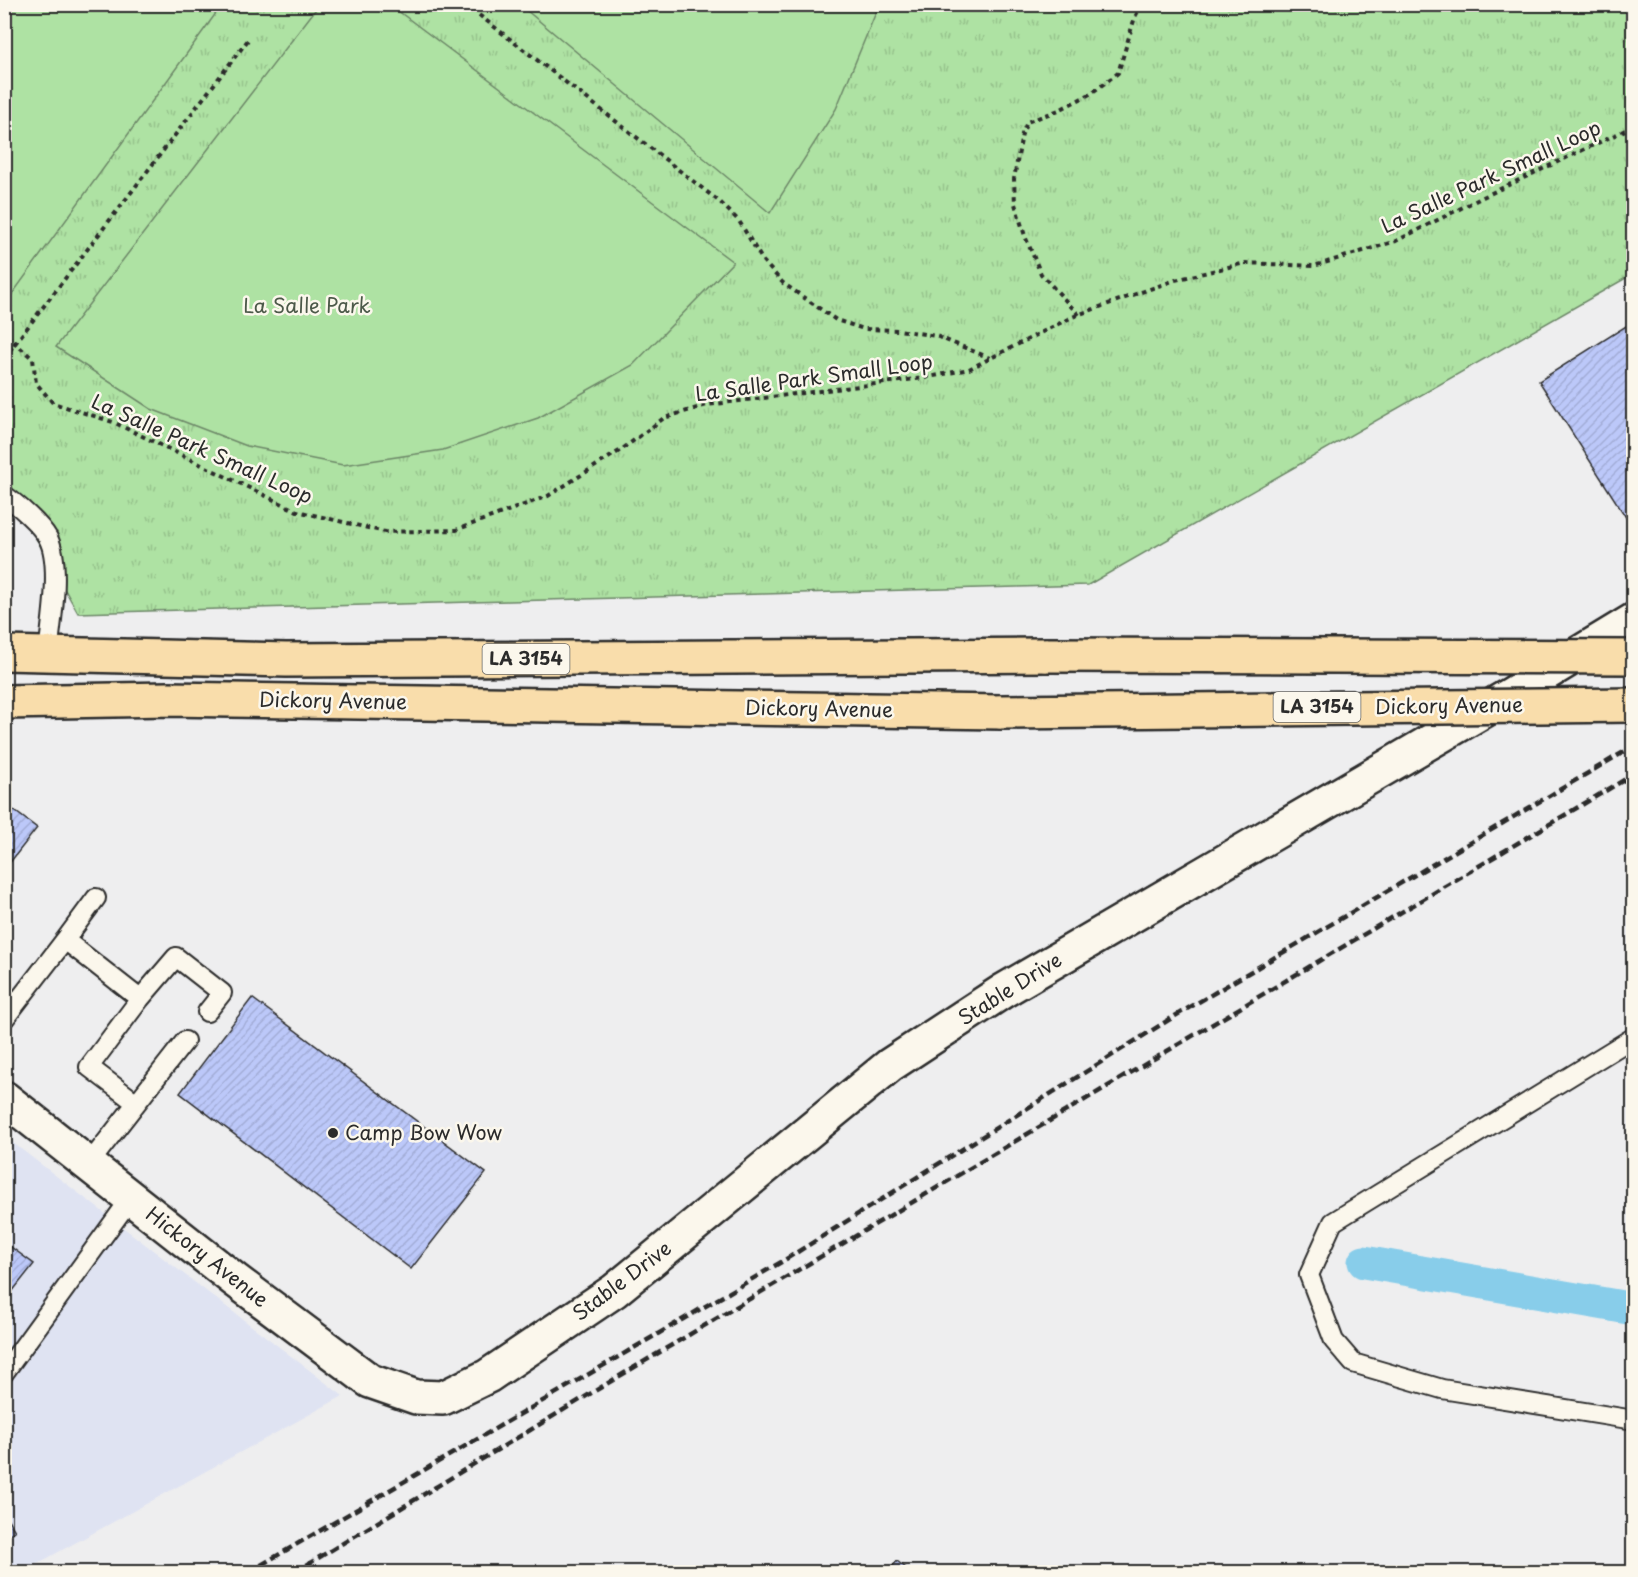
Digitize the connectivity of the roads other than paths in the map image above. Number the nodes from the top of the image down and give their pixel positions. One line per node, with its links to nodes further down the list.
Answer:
1 (4, 495): 4 (lane)
2 (1634, 620): 20 (street, Stable Drive)
3 (4, 652): 4 (main road, Dickory Avenue / LA 3154)
4 (48, 654): 5 (main road, Dickory Avenue / LA 3154, bridge)
5 (1634, 657)
6 (4, 702): 7 (main road, Dickory Avenue / LA 3154, bridge)
7 (1634, 705)
8 (96, 898): 9 (lane)
9 (65, 940): 10 (lane); 12 (lane)
10 (140, 999): 11 (lane); 16 (lane)
11 (207, 1012)
12 (5, 1018)
13 (1634, 1037): 21 (lane)
14 (185, 1041): 16 (lane)
15 (4, 1098): 17 (street, Hickory Avenue)
16 (135, 1102): 17 (lane)
17 (88, 1165): 18 (street, Hickory Avenue)
18 (131, 1198): 19 (lane); 20 (street, Hickory Avenue)
19 (4, 1373)
20 (420, 1396)
21 (1634, 1420)

